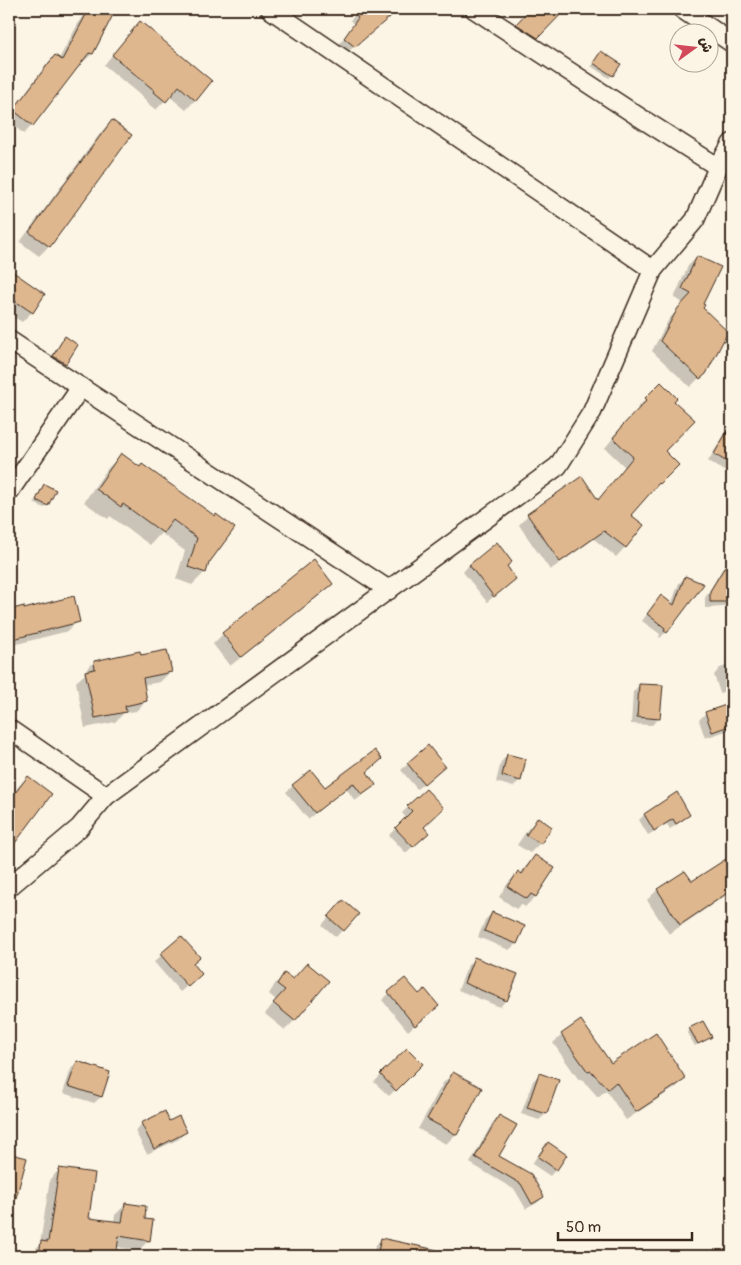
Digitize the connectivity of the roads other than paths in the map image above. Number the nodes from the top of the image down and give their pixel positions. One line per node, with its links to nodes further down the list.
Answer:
1 (270, 9): 7 (street)
2 (474, 9): 6 (street)
3 (682, 9): 4 (street)
4 (732, 43)
5 (732, 143): 6 (street)
6 (718, 167): 7 (street)
7 (653, 270): 11 (street)
8 (9, 340): 9 (street)
9 (81, 388): 10 (street); 11 (street)
10 (9, 492)
11 (388, 590): 13 (street)
12 (9, 729): 13 (street)
13 (106, 796): 14 (street)
14 (9, 887)

